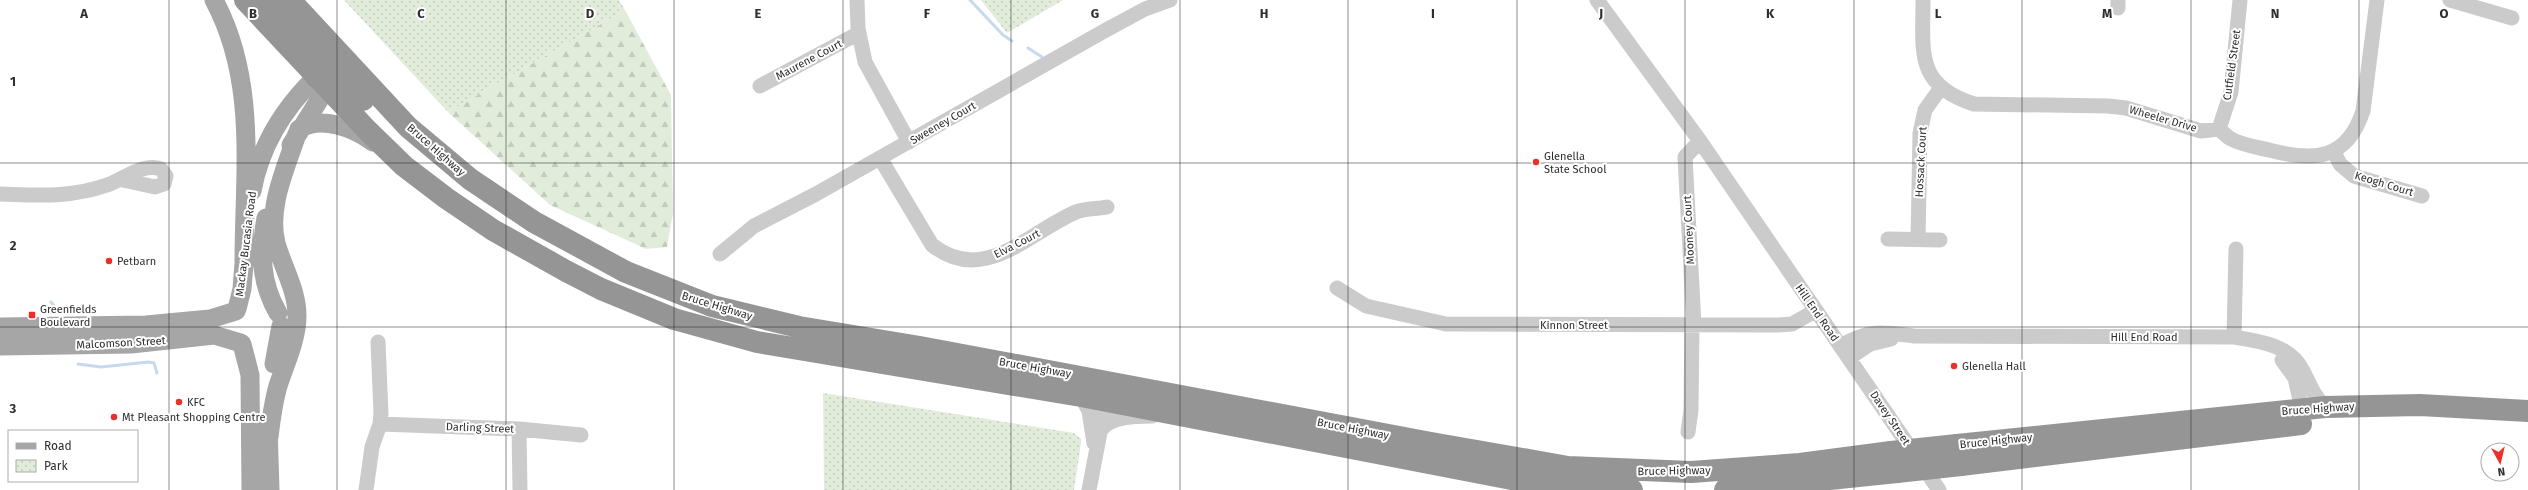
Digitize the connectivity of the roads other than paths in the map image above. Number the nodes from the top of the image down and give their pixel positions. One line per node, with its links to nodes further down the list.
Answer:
1 (214, 0): 33 (main road)
2 (245, 0): 14 (highway, Bruce Highway)
3 (267, 0): 14 (highway)
4 (290, 0): 34 (highway, Bruce Highway)
5 (857, 0): 13 (street)
6 (1170, 0): 20 (street, Sweeney Court)
7 (1597, 0): 19 (street, Hill End Road)
8 (1923, 0): 16 (street)
9 (2240, 0): 17 (street, Cutfield Street)
10 (2377, 0): 21 (street)
11 (2450, 0): 12 (street)
12 (2512, 18)
13 (858, 33): 15 (street, Maurene Court); 20 (street)
14 (324, 80): 18 (main road, Mackay Bucasia Road); 23 (highway, Bruce Highway); 33 (main road, Mackay Bucasia Road); 34 (highway)
15 (760, 86)
16 (1940, 89): 17 (street, Wheeler Drive); 29 (street, Hossack Court)
17 (2219, 129): 21 (street)
18 (298, 132): 23 (main road); 38 (main road, Mackay Bucasia Road); 62 (main road)
19 (1700, 140): 37 (street, Hill End Road); 39 (street, Mooney Court)
20 (909, 142): 22 (street, Sweeney Court)
21 (2334, 152): 26 (street, Keogh Court)
22 (880, 158): 27 (street, Elva Court); 32 (street, Sweeney Court)
23 (404, 166): 50 (highway, Bruce Highway)
24 (123, 180): 25 (street)
25 (0, 194)
26 (2422, 196)
27 (1107, 207)
28 (1888, 239): 29 (street)
29 (1918, 240): 30 (street)
30 (1940, 240)
31 (2236, 249): 42 (street)
32 (720, 254)
33 (244, 263): 36 (main road, Mackay Bucasia Road)
34 (644, 281): 48 (highway, Bruce Highway)
35 (1337, 288): 39 (street, Kinnon Street)
36 (237, 310): 38 (main road); 40 (main road, Malcomson Street); 45 (main road)
37 (1815, 311): 39 (street, Kinnon Street); 47 (street, Hill End Road)
38 (280, 320): 45 (main road); 62 (main road)
39 (1693, 325): 60 (street, Mooney Court)
40 (0, 327)
41 (1914, 336): 42 (street, Hill End Road); 47 (street, Hill End Road); 49 (street)
42 (2234, 337): 43 (street, Hill End Road)
43 (2251, 340): 52 (street, Hill End Road); 54 (street, Hill End Road)
44 (378, 342): 56 (street)
45 (241, 343): 46 (main road, Malcomson Street); 66 (main road)
46 (0, 346)
47 (1840, 346): 49 (street, Davey Street)
48 (920, 347): 51 (highway); 65 (highway, Bruce Highway)
49 (1849, 358): 73 (street, Davey Street)
50 (1081, 396): 51 (highway, Bruce Highway); 63 (street)
51 (1106, 401): 55 (highway, Bruce Highway); 59 (street)
52 (2302, 409): 54 (highway); 64 (highway, Bruce Highway)
53 (2528, 410): 54 (highway, Bruce Highway)
54 (2328, 414): 57 (highway, Bruce Highway); 64 (highway, Bruce Highway)
55 (1171, 416): 59 (street); 71 (highway, Bruce Highway)
56 (380, 424): 58 (street, Darling Street); 68 (street)
57 (2528, 426)
58 (519, 429): 61 (street, Darling Street); 69 (street)
59 (1101, 430): 63 (street)
60 (1688, 432)
61 (580, 435)
62 (269, 437): 67 (main road)
63 (1095, 448): 70 (street)
64 (1959, 455): 65 (highway, Bruce Highway, bridge)
65 (1894, 462): 72 (highway, Bruce Highway)
66 (251, 490)
67 (270, 490)
68 (366, 490)
69 (520, 490)
70 (1089, 490)
71 (1632, 490)
72 (1725, 490)
73 (1939, 490)

